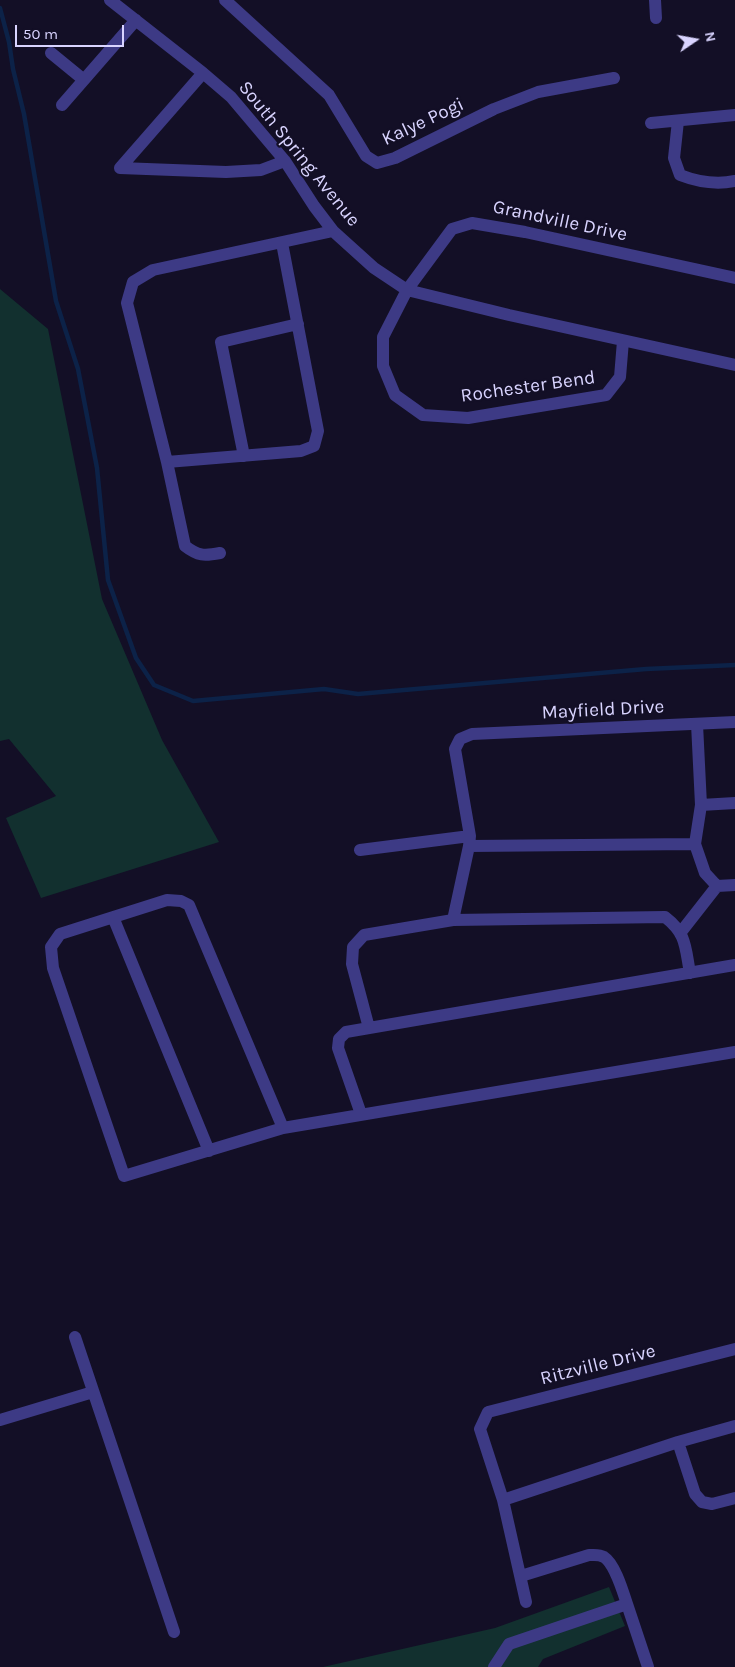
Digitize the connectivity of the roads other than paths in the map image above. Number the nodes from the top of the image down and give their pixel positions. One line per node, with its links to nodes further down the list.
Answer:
1 (110, 0): 5 (street, South Spring Avenue)
2 (225, 0): 8 (street, Kalye Pogi)
3 (655, 0): 4 (street)
4 (656, 18)
5 (136, 20): 7 (street, South Spring Avenue); 9 (street)
6 (51, 53): 9 (street)
7 (203, 73): 14 (street, South Spring Avenue); 14 (street)
8 (614, 78)
9 (84, 80): 10 (street)
10 (62, 105)
11 (735, 115): 12 (street)
12 (678, 121): 13 (street); 15 (street)
13 (651, 124)
14 (285, 161): 16 (street, South Spring Avenue)
15 (735, 181)
16 (334, 231): 17 (street); 19 (street, South Spring Avenue)
17 (282, 243): 20 (street); 24 (street)
18 (735, 278): 19 (street, Grandville Drive)
19 (407, 290): 21 (street, South Spring Avenue); 21 (street, Rochester Bend)
20 (298, 324): 23 (street); 23 (street)
21 (623, 341): 22 (street, South Spring Avenue)
22 (735, 365)
23 (244, 456): 24 (street)
24 (167, 462): 25 (street)
25 (220, 553)
26 (735, 722): 27 (street, Mayfield Drive)
27 (697, 724): 29 (street); 30 (street, Mayfield Drive)
28 (735, 803): 29 (street)
29 (701, 805): 31 (street)
30 (469, 841): 31 (street); 32 (street); 36 (street)
31 (695, 844): 34 (street)
32 (360, 850)
33 (735, 885): 34 (street)
34 (717, 886): 37 (street)
35 (113, 917): 43 (street); 44 (street); 44 (street)
36 (453, 920): 37 (street); 40 (street)
37 (681, 932): 39 (street)
38 (735, 965): 39 (street)
39 (690, 973): 40 (street)
40 (369, 1028): 42 (street)
41 (735, 1052): 42 (street)
42 (362, 1114): 43 (street)
43 (283, 1128): 44 (street)
44 (210, 1151)
45 (75, 1337): 47 (street)
46 (735, 1350): 52 (street, Ritzville Drive)
47 (93, 1392): 48 (street); 56 (street)
48 (0, 1420)
49 (735, 1426): 50 (street)
50 (678, 1442): 51 (street); 52 (street)
51 (735, 1498)
52 (503, 1500): 53 (street)
53 (521, 1576): 54 (street); 55 (street)
54 (526, 1602)
55 (627, 1604): 57 (street); 58 (street)
56 (174, 1632)
57 (494, 1667)
58 (648, 1667)

